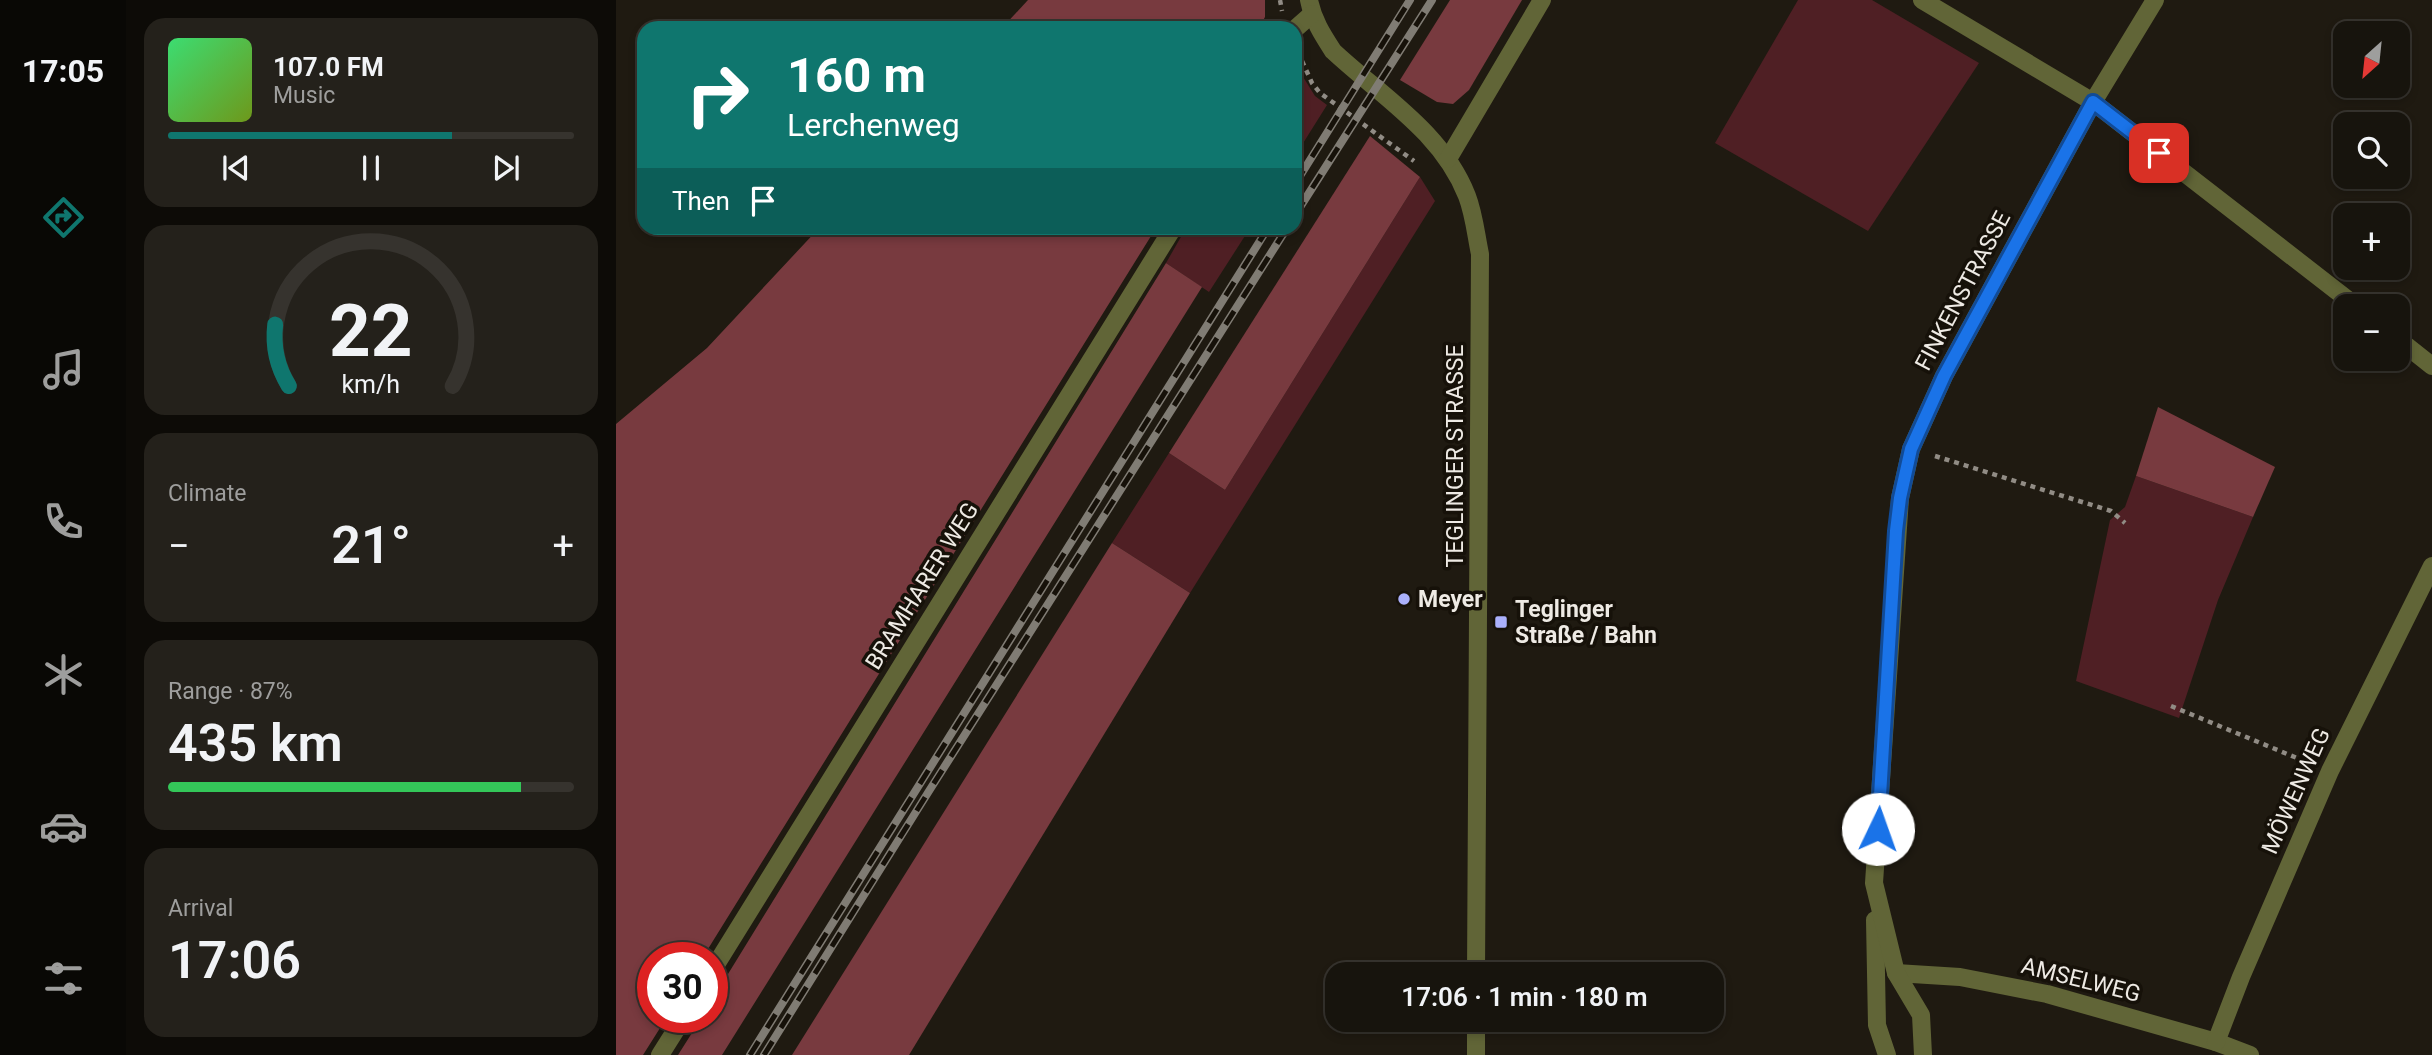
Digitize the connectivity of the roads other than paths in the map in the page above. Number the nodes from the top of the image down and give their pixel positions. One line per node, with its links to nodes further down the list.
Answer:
1 (1542, 0): 6 (street)
2 (1922, 0): 5 (street)
3 (2155, 0): 5 (street, FINKENSTRASSE)
4 (1310, 7): 6 (street, TEGLINGER STRASSE)
5 (2093, 102): 8 (street); 12 (street, FINKENSTRASSE)
6 (1448, 159): 14 (street, TEGLINGER STRASSE)
7 (1169, 235): 13 (street, BRAMHARER WEG)
8 (2341, 294)
9 (2410, 349): 10 (street)
10 (2432, 366)
11 (2432, 566): 18 (street, MÖWENWEG)
12 (1874, 883): 15 (street, FINKENSTRASSE); 21 (street, FINKENSTRASSE)
13 (728, 945)
14 (1476, 962)
15 (1896, 973): 18 (street, AMSELWEG); 22 (street, FINKENSTRASSE)
16 (1476, 1032): 20 (street)
17 (674, 1033): 19 (street)
18 (2216, 1042): 23 (street, AMSELWEG)
19 (660, 1055)
20 (1476, 1055)
21 (1887, 1055)
22 (1923, 1055)
23 (2250, 1055)

